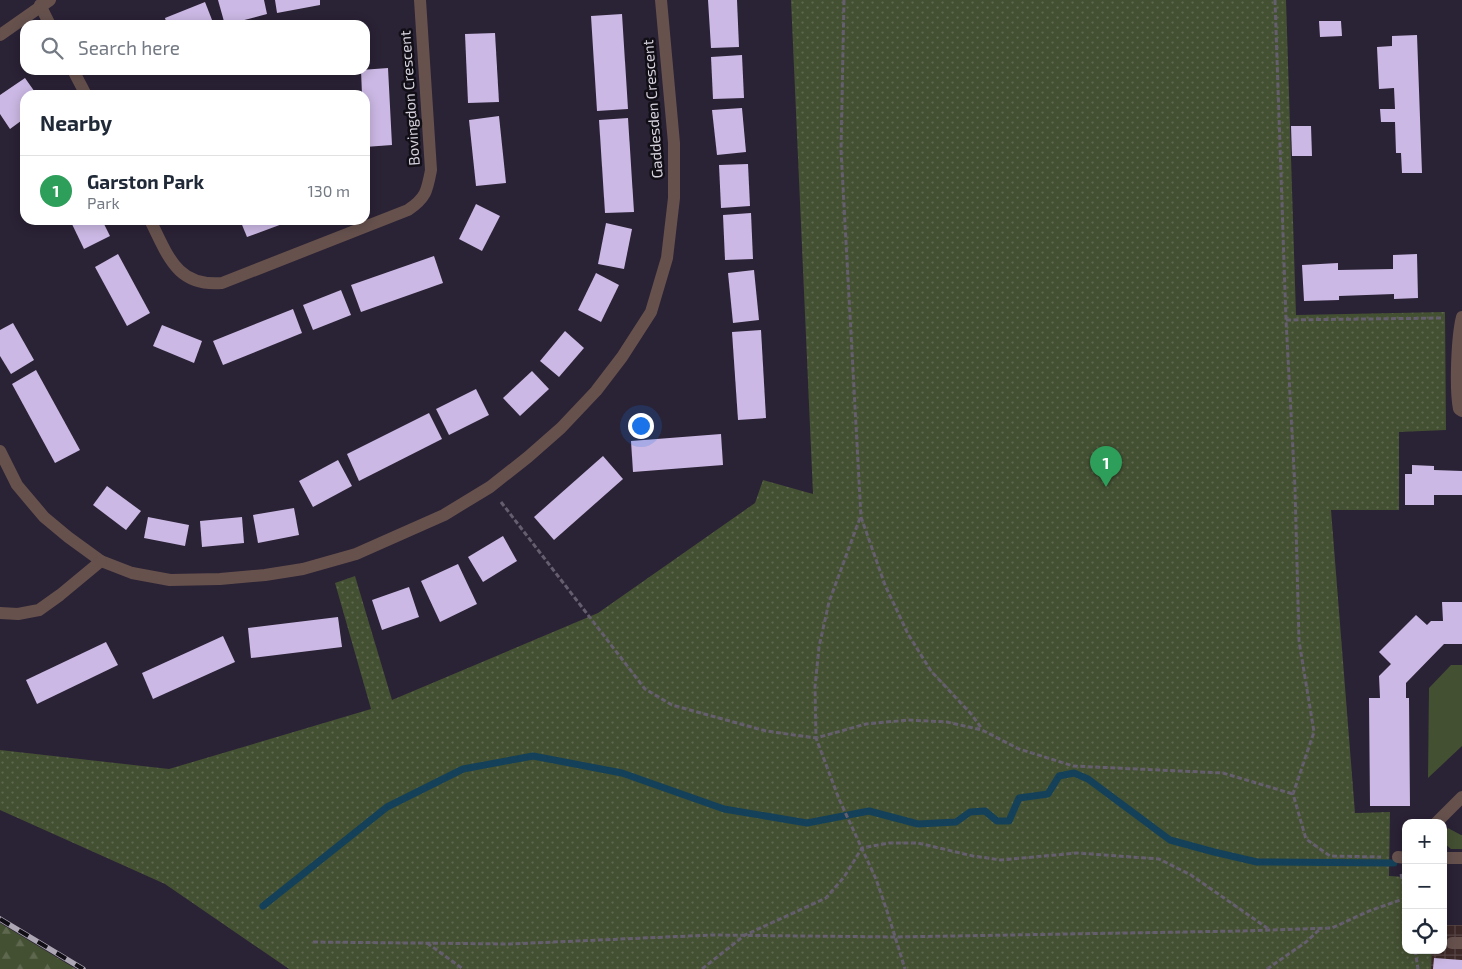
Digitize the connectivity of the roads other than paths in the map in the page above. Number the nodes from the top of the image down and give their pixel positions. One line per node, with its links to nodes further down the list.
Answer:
1 (420, 0): 11 (street, Bovingdon Crescent)
2 (661, 0): 16 (street, Gaddesden Crescent)
3 (45, 3): 4 (street); 5 (street)
4 (21, 20)
5 (49, 20)
6 (20, 21): 7 (street)
7 (0, 35)
8 (76, 75): 9 (street)
9 (83, 90)
10 (153, 225): 12 (street, Bovingdon Crescent)
11 (370, 225)
12 (370, 225)
13 (1462, 317): 14 (street)
14 (1462, 411)
15 (0, 451): 16 (street, Gaddesden Crescent)
16 (100, 561): 17 (street)
17 (0, 613)
18 (1462, 797): 19 (street)
19 (1440, 819)
20 (1447, 858): 21 (street)
21 (1462, 858)

